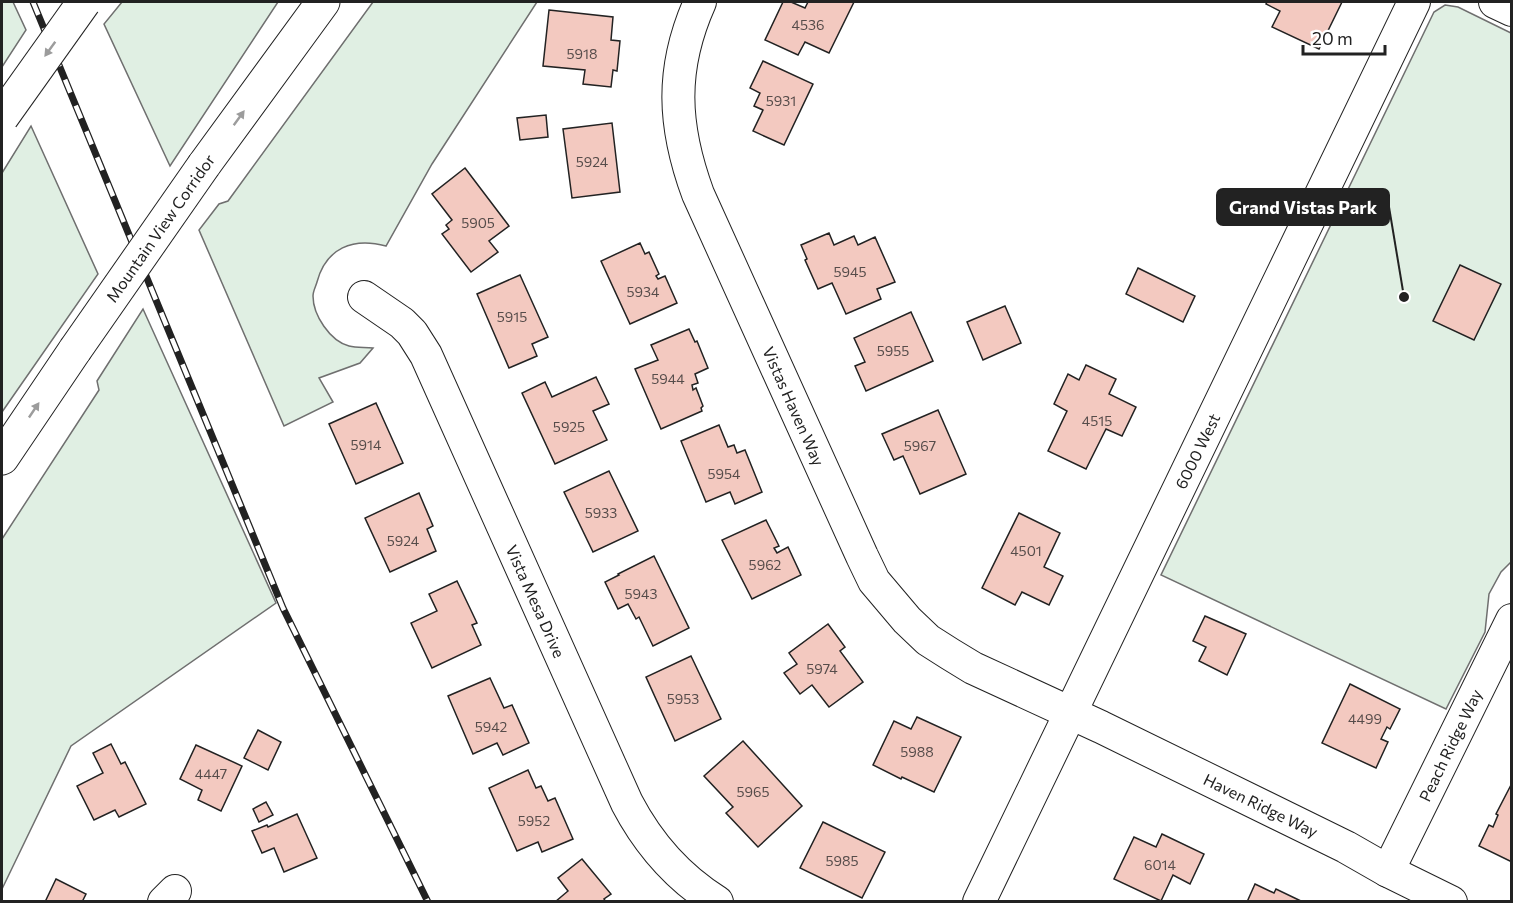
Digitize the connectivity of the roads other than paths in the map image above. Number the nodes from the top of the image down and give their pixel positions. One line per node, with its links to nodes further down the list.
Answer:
1 (84, 2): 7 (highway, one-way to 7, bridge)
2 (323, 2): 9 (highway, Mountain View Corridor, one-way to 2, bridge)
3 (700, 2): 11 (street, Vistas Haven Way)
4 (1414, 2): 11 (street, 6000 West)
5 (1495, 2): 6 (street)
6 (1512, 10)
7 (2, 117)
8 (364, 297): 13 (street, Vista Mesa Drive)
9 (2, 458)
10 (1512, 620): 12 (street, Peach Ridge Way)
11 (1070, 714): 12 (street, Haven Ridge Way); 14 (street, 6000 West)
12 (1388, 871): 15 (street, Haven Ridge Way)
13 (717, 902)
14 (979, 902)
15 (1451, 902)

